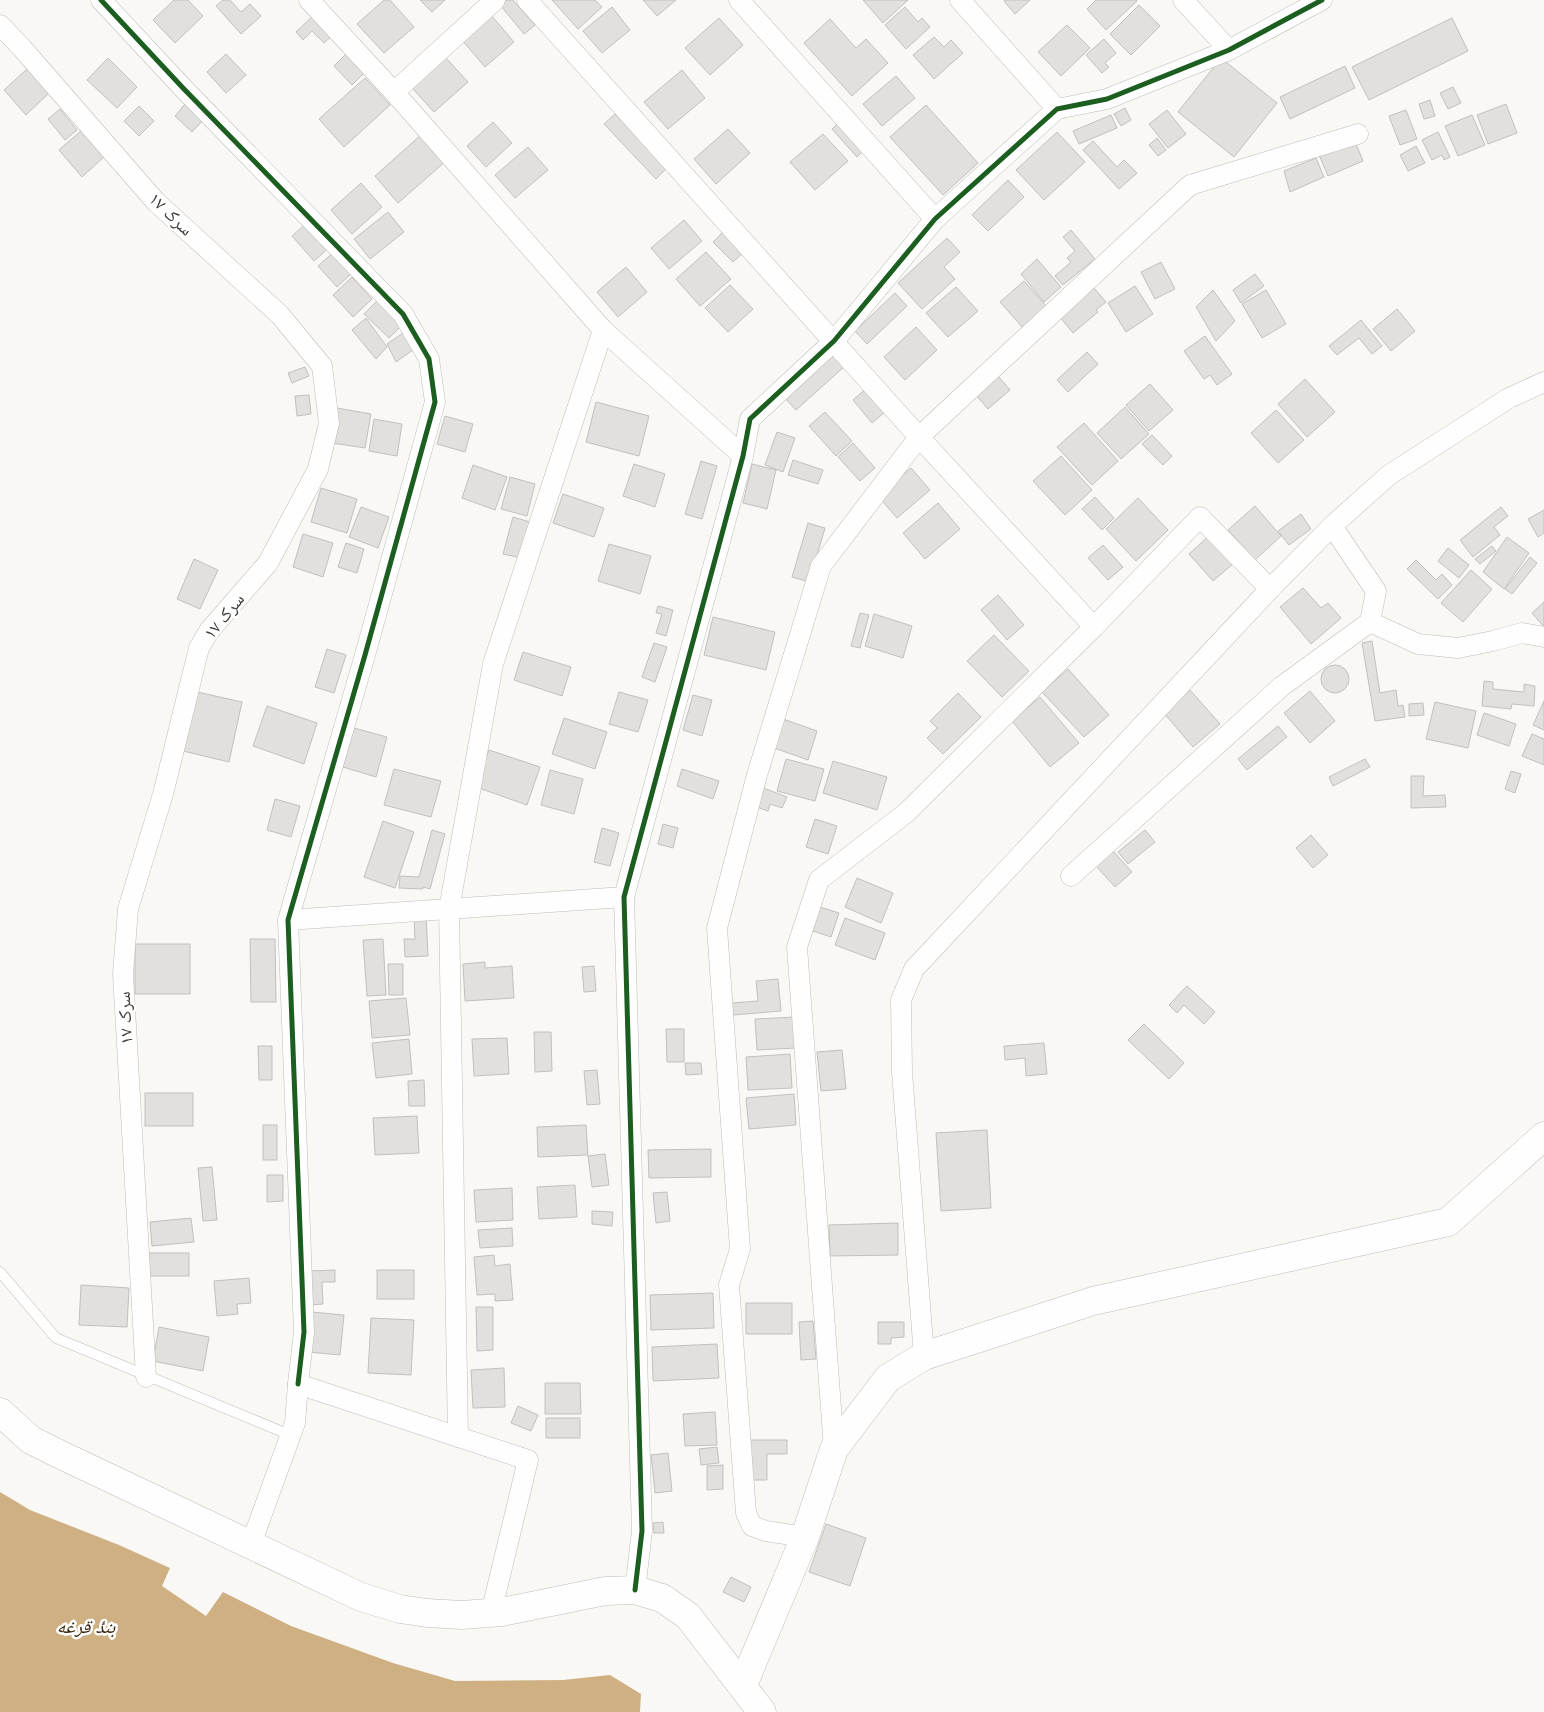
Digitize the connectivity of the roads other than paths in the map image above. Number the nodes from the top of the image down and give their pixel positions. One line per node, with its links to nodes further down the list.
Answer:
1 (101, 0): 28 (street)
2 (309, 0): 11 (street)
3 (495, 0): 11 (street)
4 (527, 0): 16 (street)
5 (739, 0): 14 (street)
6 (960, 0): 12 (street)
7 (1183, 0): 10 (street)
8 (1322, 0): 10 (street)
9 (0, 25): 32 (street, سرک ۱۷)
10 (1228, 50): 12 (street)
11 (394, 92): 15 (street)
12 (1057, 109): 14 (street)
13 (1358, 134): 18 (street)
14 (936, 219): 16 (street)
15 (602, 330): 19 (street); 27 (street)
16 (834, 341): 18 (street); 19 (street)
17 (1544, 382): 20 (street)
18 (919, 437): 23 (street); 38 (street)
19 (743, 456): 26 (street)
20 (1332, 526): 21 (street); 22 (street)
21 (1270, 589): 23 (street); 31 (street)
22 (1370, 622): 24 (street); 25 (street)
23 (1094, 627): 37 (street)
24 (1544, 637)
25 (1071, 876)
26 (624, 897): 27 (street); 40 (street)
27 (449, 909): 28 (street); 36 (street)
28 (288, 920): 33 (street)
29 (1544, 1136): 31 (main road)
30 (0, 1272): 32 (lane)
31 (924, 1356): 37 (main road)
32 (146, 1377): 35 (lane)
33 (298, 1384): 35 (street); 36 (street)
34 (0, 1412): 39 (main road)
35 (290, 1435): 39 (street)
36 (458, 1437): 41 (street)
37 (834, 1449): 38 (main road)
38 (805, 1536): 42 (main road)
39 (251, 1544): 41 (main road)
40 (636, 1590): 41 (main road); 42 (main road)
41 (491, 1613)
42 (742, 1685): 43 (main road)
43 (762, 1712)

